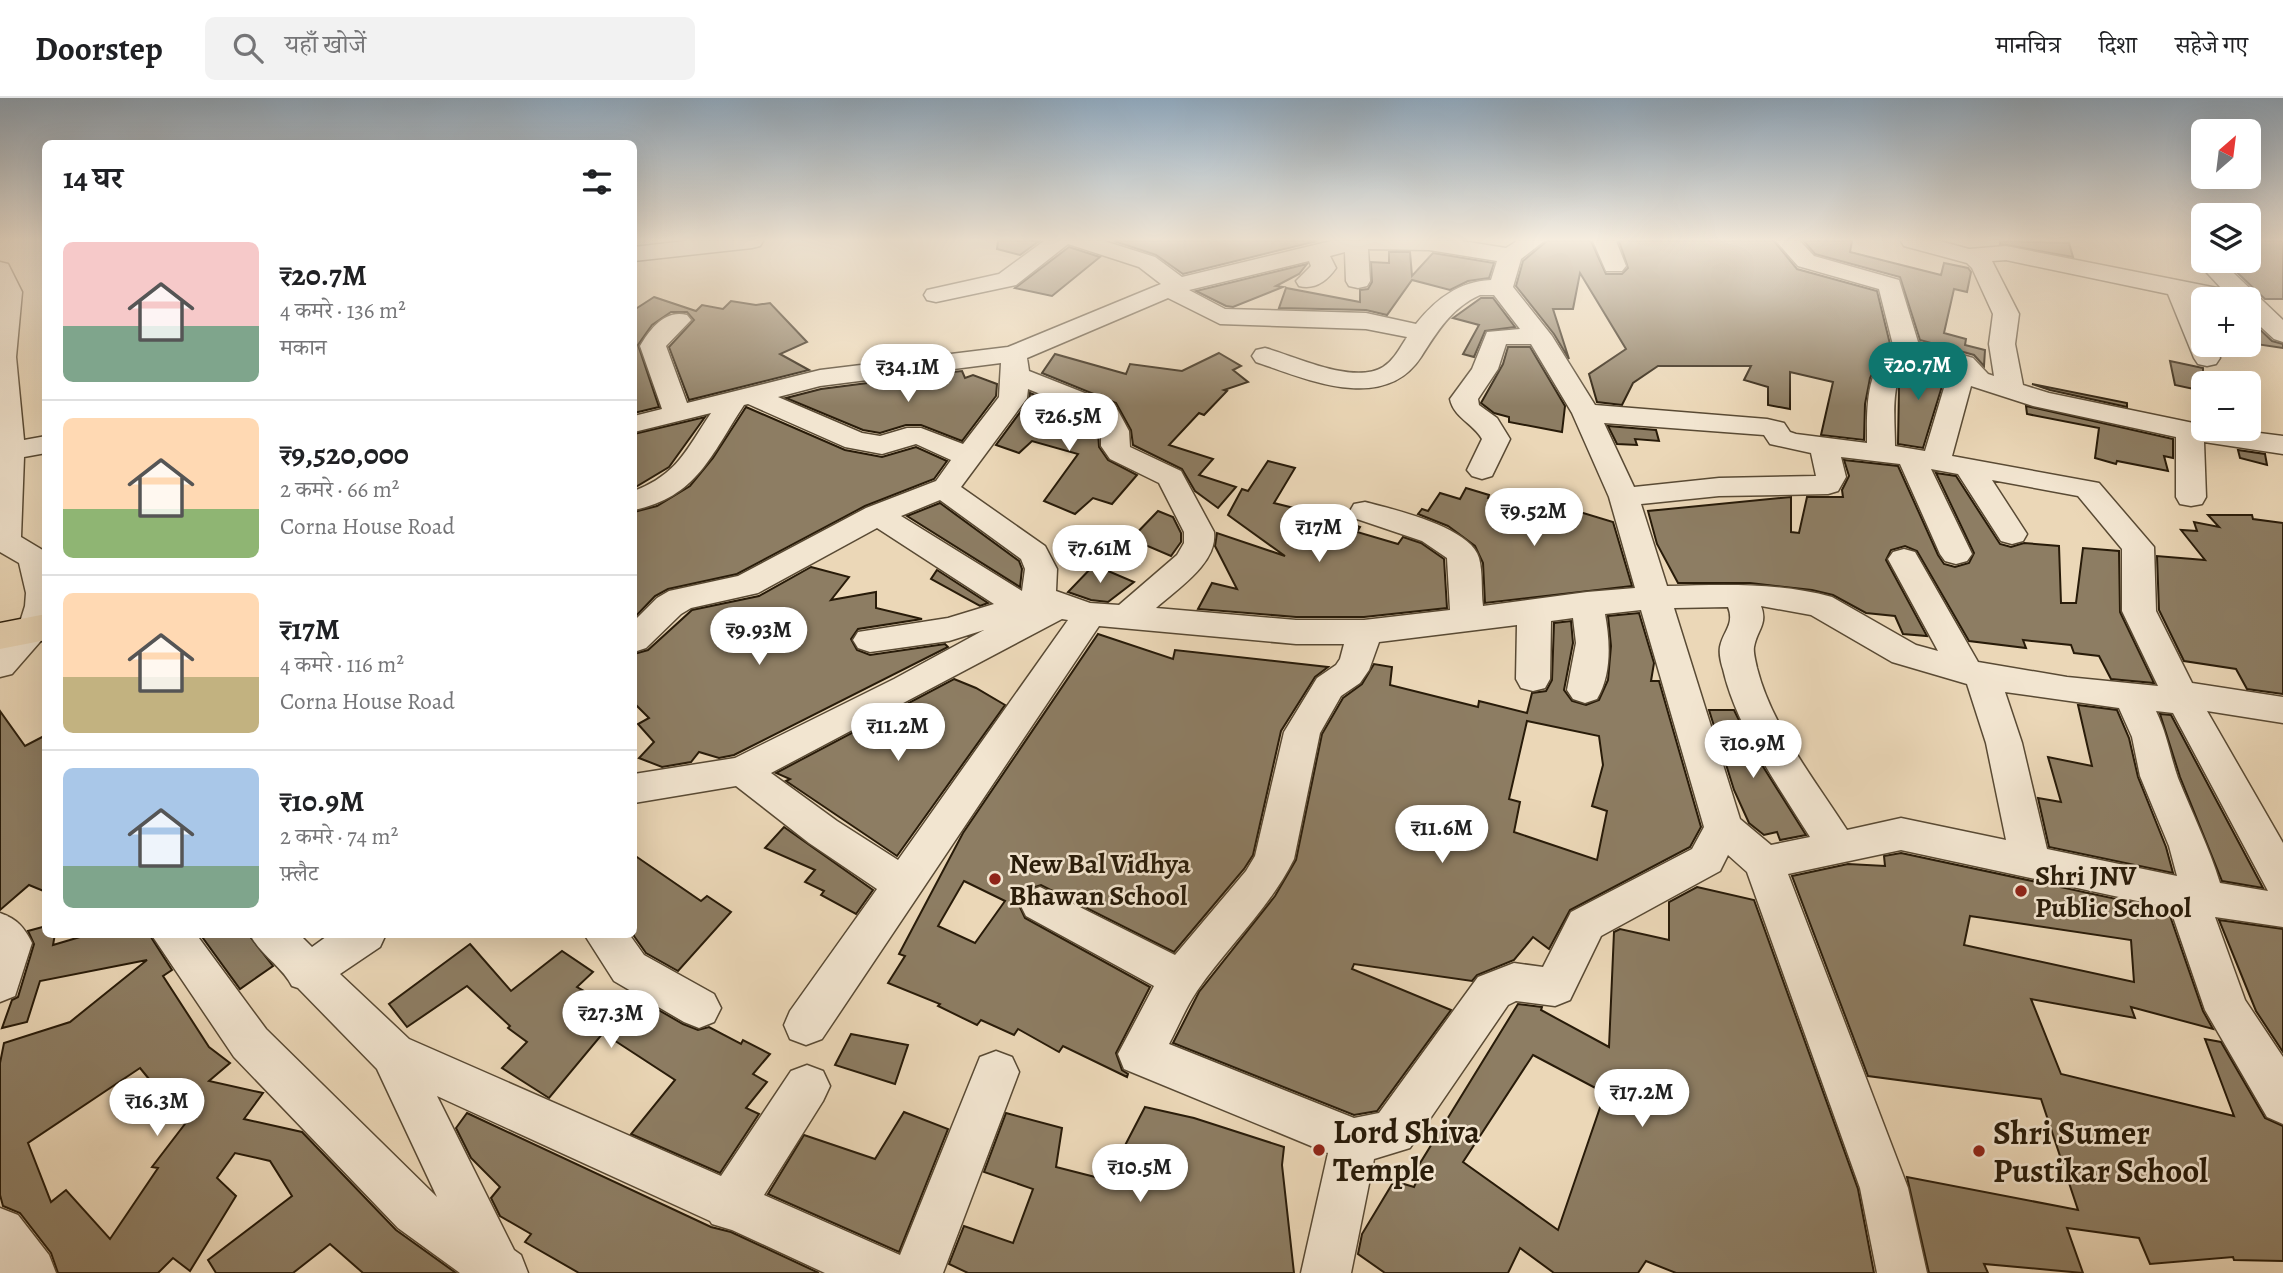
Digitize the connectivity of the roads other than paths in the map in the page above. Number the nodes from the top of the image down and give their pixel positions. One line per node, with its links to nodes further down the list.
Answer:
1 (10, 296): 29 (street)
2 (1162, 296): 18 (street)
3 (1195, 296): 11 (street)
4 (1461, 296): 11 (street)
5 (1529, 296): 13 (street)
6 (1893, 296): 14 (street)
7 (1997, 296): 19 (street)
8 (2181, 296): 16 (street)
9 (2261, 310): 12 (street)
10 (678, 320): 21 (street)
11 (1422, 333): 15 (street)
12 (2283, 334)
13 (1539, 336): 22 (street); 33 (street)
14 (1906, 347): 17 (street); 28 (street)
15 (1265, 356)
16 (2207, 358)
17 (1964, 364): 19 (street); 31 (street)
18 (1014, 376): 20 (street); 30 (street); 47 (street)
19 (2010, 388): 24 (street)
20 (743, 396): 21 (street); 30 (street); 37 (street)
21 (677, 413): 23 (street)
22 (1586, 413): 27 (street); 35 (street)
23 (637, 423)
24 (2190, 432): 26 (street); 36 (street)
25 (42, 445): 29 (street)
26 (2283, 445)
27 (1824, 447): 28 (street); 35 (street)
28 (1881, 452): 31 (street)
29 (5, 453): 41 (street)
30 (970, 458): 34 (street)
31 (1923, 459): 32 (street); 42 (street)
32 (1968, 467): 40 (street); 59 (street)
33 (1482, 470)
34 (946, 487): 39 (street); 47 (street)
35 (1624, 497): 45 (street)
36 (2191, 497)
37 (637, 500)
38 (1365, 511): 49 (street)
39 (877, 515): 47 (street); 52 (street)
40 (2012, 534)
41 (2, 540): 50 (street)
42 (1956, 554)
43 (1904, 559): 55 (street)
44 (1739, 594): 45 (street); 55 (street); 64 (street)
45 (1656, 597): 46 (street); 63 (street)
46 (1587, 603): 48 (street); 57 (street)
47 (1067, 612): 51 (street); 53 (street); 61 (street); 68 (street)
48 (1534, 613): 49 (street); 56 (street)
49 (1467, 619): 51 (street)
50 (27, 631): 54 (street)
51 (1364, 632): 78 (street)
52 (637, 637)
53 (870, 640)
54 (0, 665)
55 (1974, 674): 58 (street); 65 (street)
56 (1533, 679)
57 (1585, 690)
58 (2131, 696): 59 (street); 69 (street)
59 (2182, 698): 60 (street); 67 (street)
60 (2283, 710)
61 (742, 771): 62 (street); 68 (street)
62 (637, 788)
63 (1723, 827): 66 (street); 86 (street)
64 (1837, 846): 65 (street); 66 (street)
65 (2030, 861): 69 (street)
66 (1764, 863): 94 (street)
67 (2283, 880)
68 (904, 885): 81 (street)
69 (2195, 896): 71 (street); 85 (street)
70 (1040, 904): 78 (street)
71 (2283, 910)
72 (0, 931): 79 (street)
73 (175, 938): 89 (street)
74 (275, 938): 77 (street)
75 (359, 938): 77 (street)
76 (608, 938): 80 (street)
77 (307, 973): 82 (street)
78 (1181, 979): 86 (street)
79 (0, 983)
80 (699, 1008)
81 (806, 1025)
82 (393, 1054): 87 (street); 89 (street)
83 (996, 1072): 92 (street)
84 (807, 1086): 87 (street)
85 (2283, 1102)
86 (1354, 1141): 93 (street)
87 (729, 1207): 91 (street)
88 (0, 1233): 90 (street)
89 (500, 1270)
90 (31, 1273)
91 (882, 1273)
92 (918, 1273)
93 (1326, 1273)
94 (1902, 1273)

